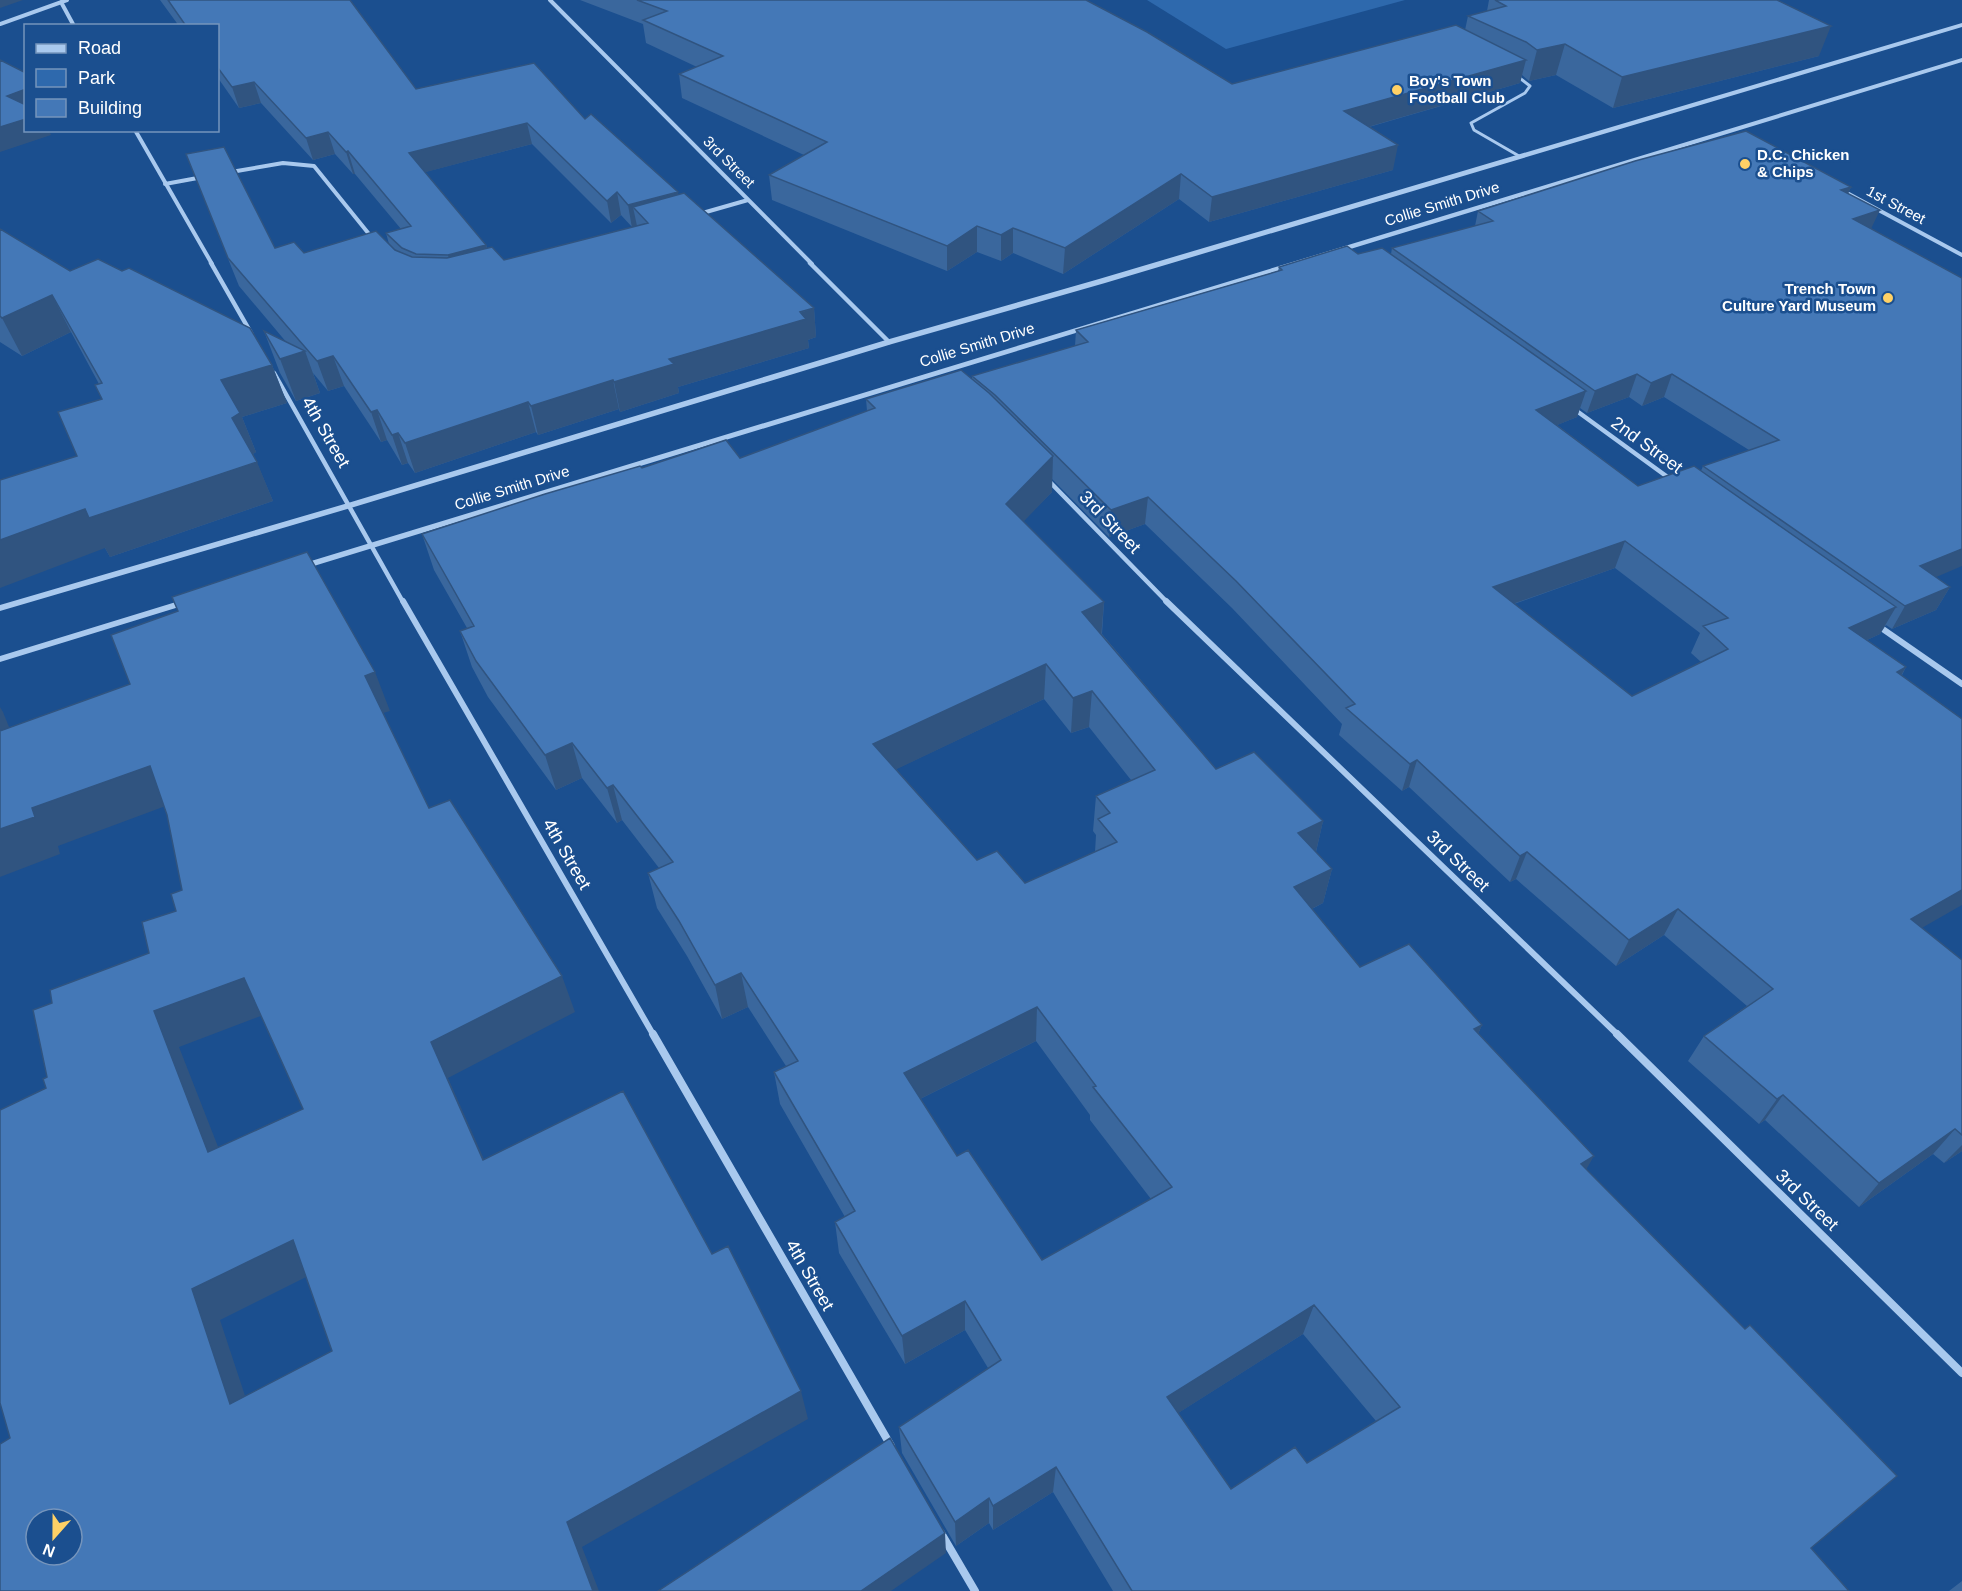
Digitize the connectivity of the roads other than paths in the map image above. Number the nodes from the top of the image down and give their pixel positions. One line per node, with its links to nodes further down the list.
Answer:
1 (67, 0): 3 (street)
2 (550, 0): 17 (street, 3rd Street)
3 (61, 2): 4 (street); 5 (street)
4 (0, 24)
5 (73, 24)
6 (1962, 25): 12 (street, Collie Smith Drive)
7 (1962, 60): 10 (street, Collie Smith Drive)
8 (1507, 71): 12 (lane)
9 (136, 132): 15 (street)
10 (1719, 133): 11 (street); 20 (street, Collie Smith Drive)
11 (1730, 138)
12 (1519, 156): 24 (street, Collie Smith Drive)
13 (223, 173): 19 (street)
14 (212, 175): 15 (street)
15 (165, 184): 23 (street)
16 (1846, 192): 22 (street, 1st Street)
17 (748, 200): 18 (street); 24 (street, 3rd Street)
18 (692, 216)
19 (378, 245)
20 (1347, 246): 21 (street); 26 (street, Collie Smith Drive)
21 (1357, 253)
22 (1962, 255)
23 (255, 339)
24 (889, 342): 31 (street, Collie Smith Drive)
25 (273, 370): 31 (street, 4th Street)
26 (931, 374): 27 (street); 32 (street, Collie Smith Drive)
27 (940, 381)
28 (1569, 406): 30 (street, 2nd Street)
29 (1041, 473): 39 (street, 3rd Street)
30 (1675, 482)
31 (351, 505): 32 (street, 4th Street); 35 (street, Collie Smith Drive)
32 (371, 546): 33 (street, Collie Smith Drive); 40 (street, 4th Street)
33 (292, 570)
34 (202, 597): 37 (street)
35 (0, 608)
36 (1867, 618): 38 (street)
37 (0, 659)
38 (1962, 684)
39 (1962, 1373)
40 (897, 1456)
41 (939, 1529): 42 (street)
42 (975, 1591)

